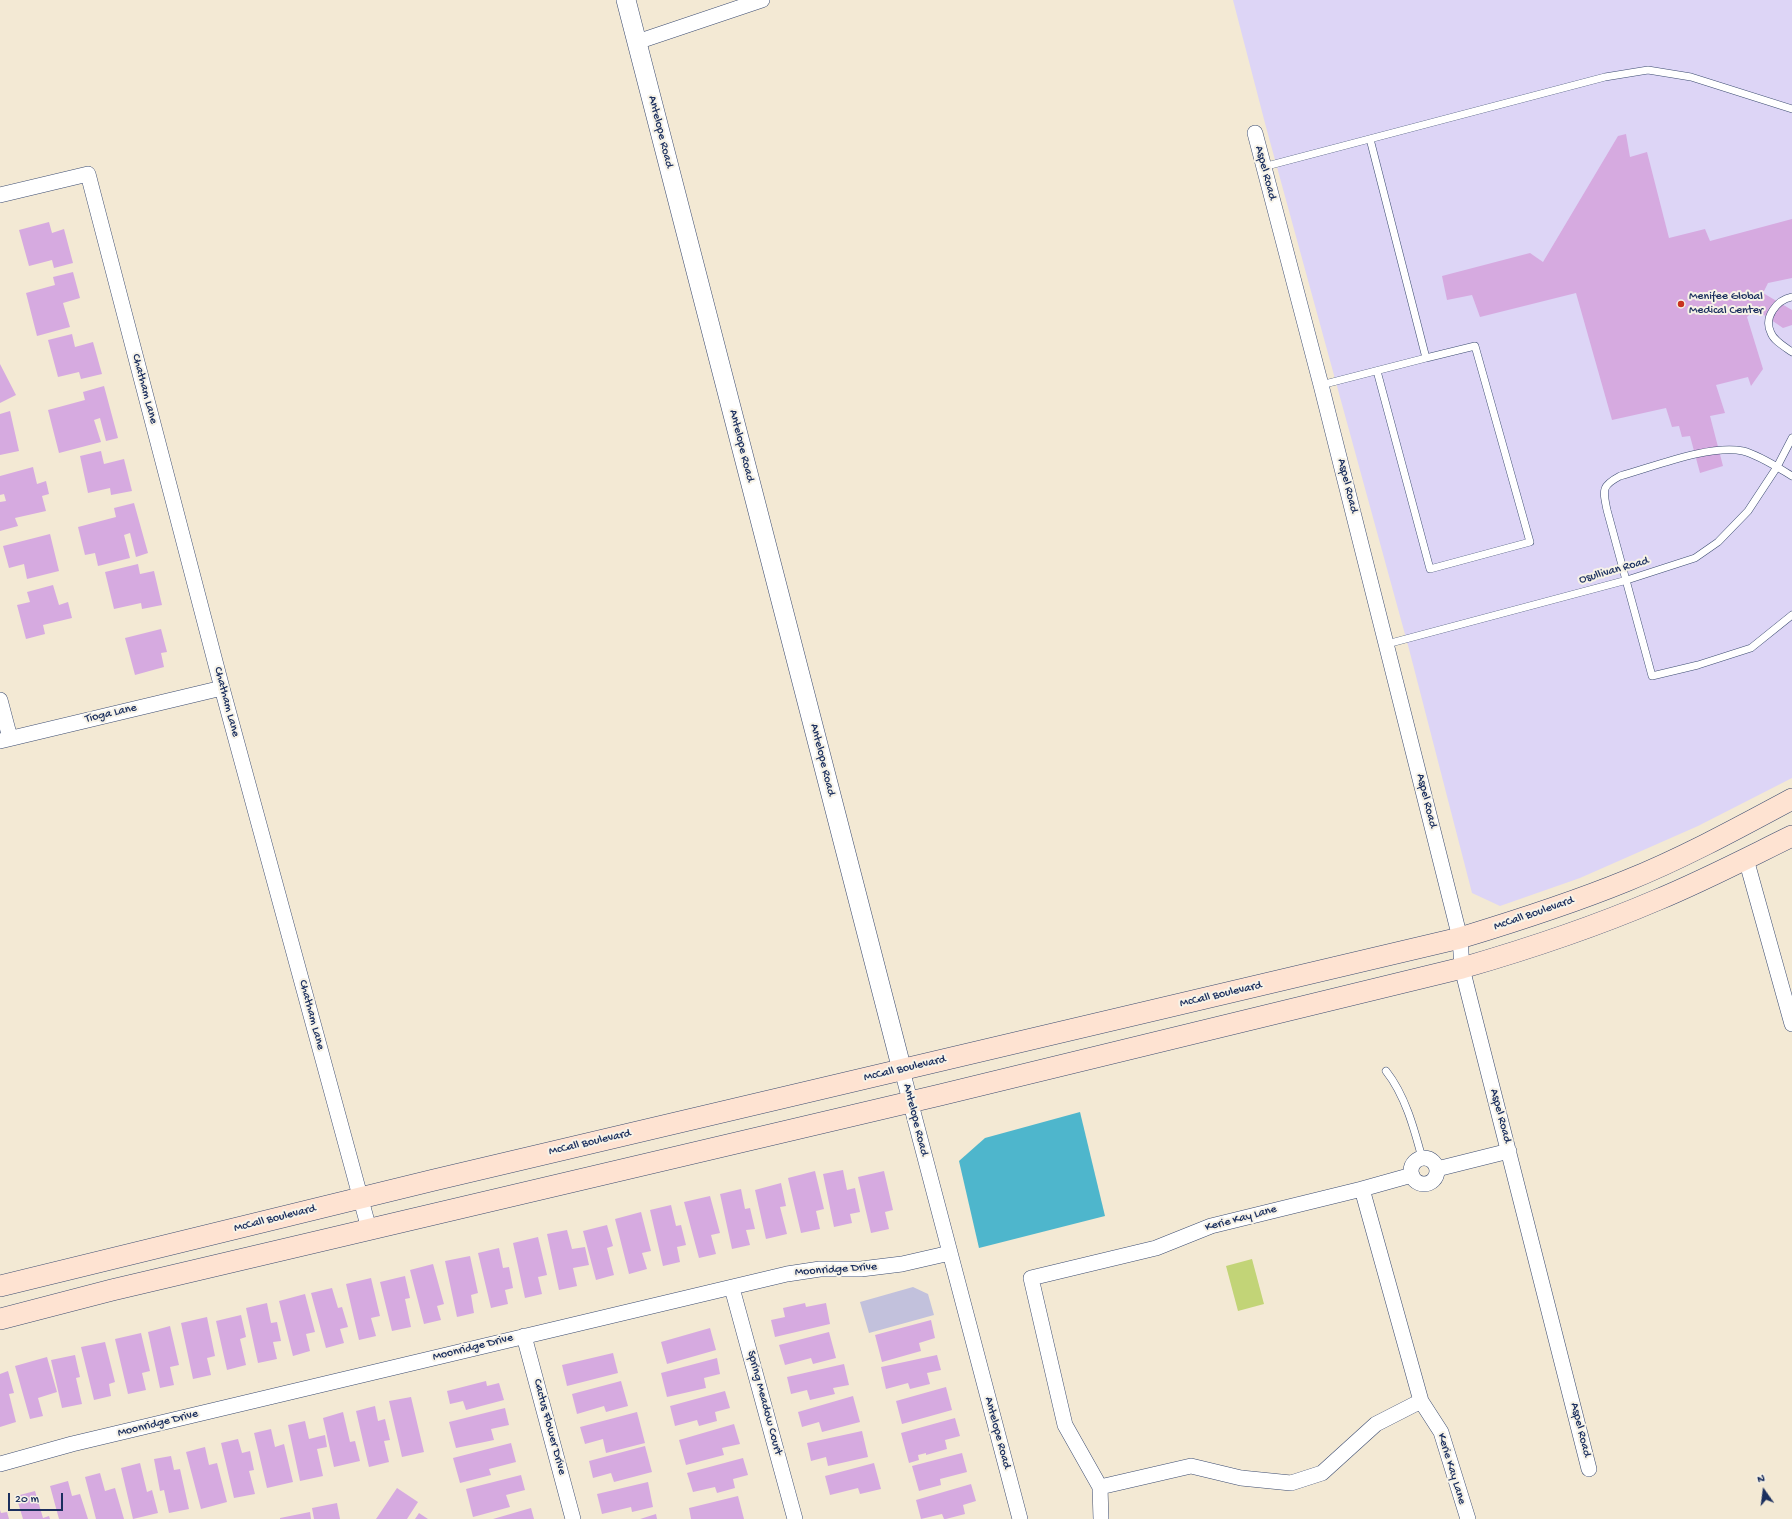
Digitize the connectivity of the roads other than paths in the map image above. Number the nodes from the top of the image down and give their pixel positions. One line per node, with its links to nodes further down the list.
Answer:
1 (626, 0): 3 (street, Antelope Road)
2 (762, 0): 3 (street)
3 (637, 42): 29 (street, Antelope Road)
4 (1792, 110): 6 (lane)
5 (1254, 133): 7 (street, Aspel Road)
6 (1370, 139): 7 (lane); 11 (lane)
7 (1263, 167): 13 (street, Aspel Road)
8 (0, 195): 20 (street, Chatham Lane)
9 (1792, 297): 10 (lane)
10 (1792, 352)
11 (1426, 358): 12 (lane); 12 (lane)
12 (1377, 371): 13 (lane)
13 (1321, 385): 19 (street, Aspel Road)
14 (1792, 438): 15 (lane, Osullivan Road)
15 (1777, 467): 16 (lane); 17 (lane, Osullivan Road); 17 (lane)
16 (1792, 476)
17 (1627, 580): 18 (lane); 19 (lane, Osullivan Road)
18 (1792, 615)
19 (1387, 644): 26 (street, Aspel Road)
20 (222, 688): 22 (street, Tioga Lane); 37 (street, Chatham Lane)
21 (0, 700): 22 (street)
22 (5, 739)
23 (1792, 799): 26 (main road, McCall Boulevard)
24 (1792, 836): 25 (main road)
25 (1746, 859): 27 (main road); 28 (street)
26 (1460, 938): 27 (street, Aspel Road); 29 (main road, McCall Boulevard)
27 (1462, 968): 31 (main road); 32 (street, Aspel Road)
28 (1792, 1024)
29 (902, 1070): 31 (street, Antelope Road); 37 (main road, McCall Boulevard)
30 (1386, 1071): 33 (lane)
31 (910, 1102): 38 (main road); 39 (street, Antelope Road)
32 (1509, 1151): 34 (street); 46 (street, Aspel Road)
33 (1422, 1158): 34 (street); 35 (street)
34 (1437, 1169): 35 (street)
35 (1412, 1175): 36 (street)
36 (1362, 1189): 44 (street, Kerie Kay Lane); 47 (street, Kerie Kay Lane)
37 (360, 1198): 38 (street, Chatham Lane); 40 (main road, McCall Boulevard)
38 (369, 1229): 42 (main road)
39 (950, 1253): 41 (street, Moonridge Drive); 50 (street, Antelope Road)
40 (0, 1286)
41 (732, 1288): 43 (street, Moonridge Drive); 49 (street, Spring Meadow Court)
42 (0, 1319)
43 (524, 1336): 45 (street, Moonridge Drive); 48 (street, Cactus Flower Drive)
44 (1420, 1401): 47 (street); 52 (street, Kerie Kay Lane)
45 (0, 1464)
46 (1589, 1469)
47 (1100, 1487): 51 (street, Kerie Kay Lane)
48 (573, 1519)
49 (795, 1519)
50 (1020, 1519)
51 (1101, 1519)
52 (1468, 1519)

